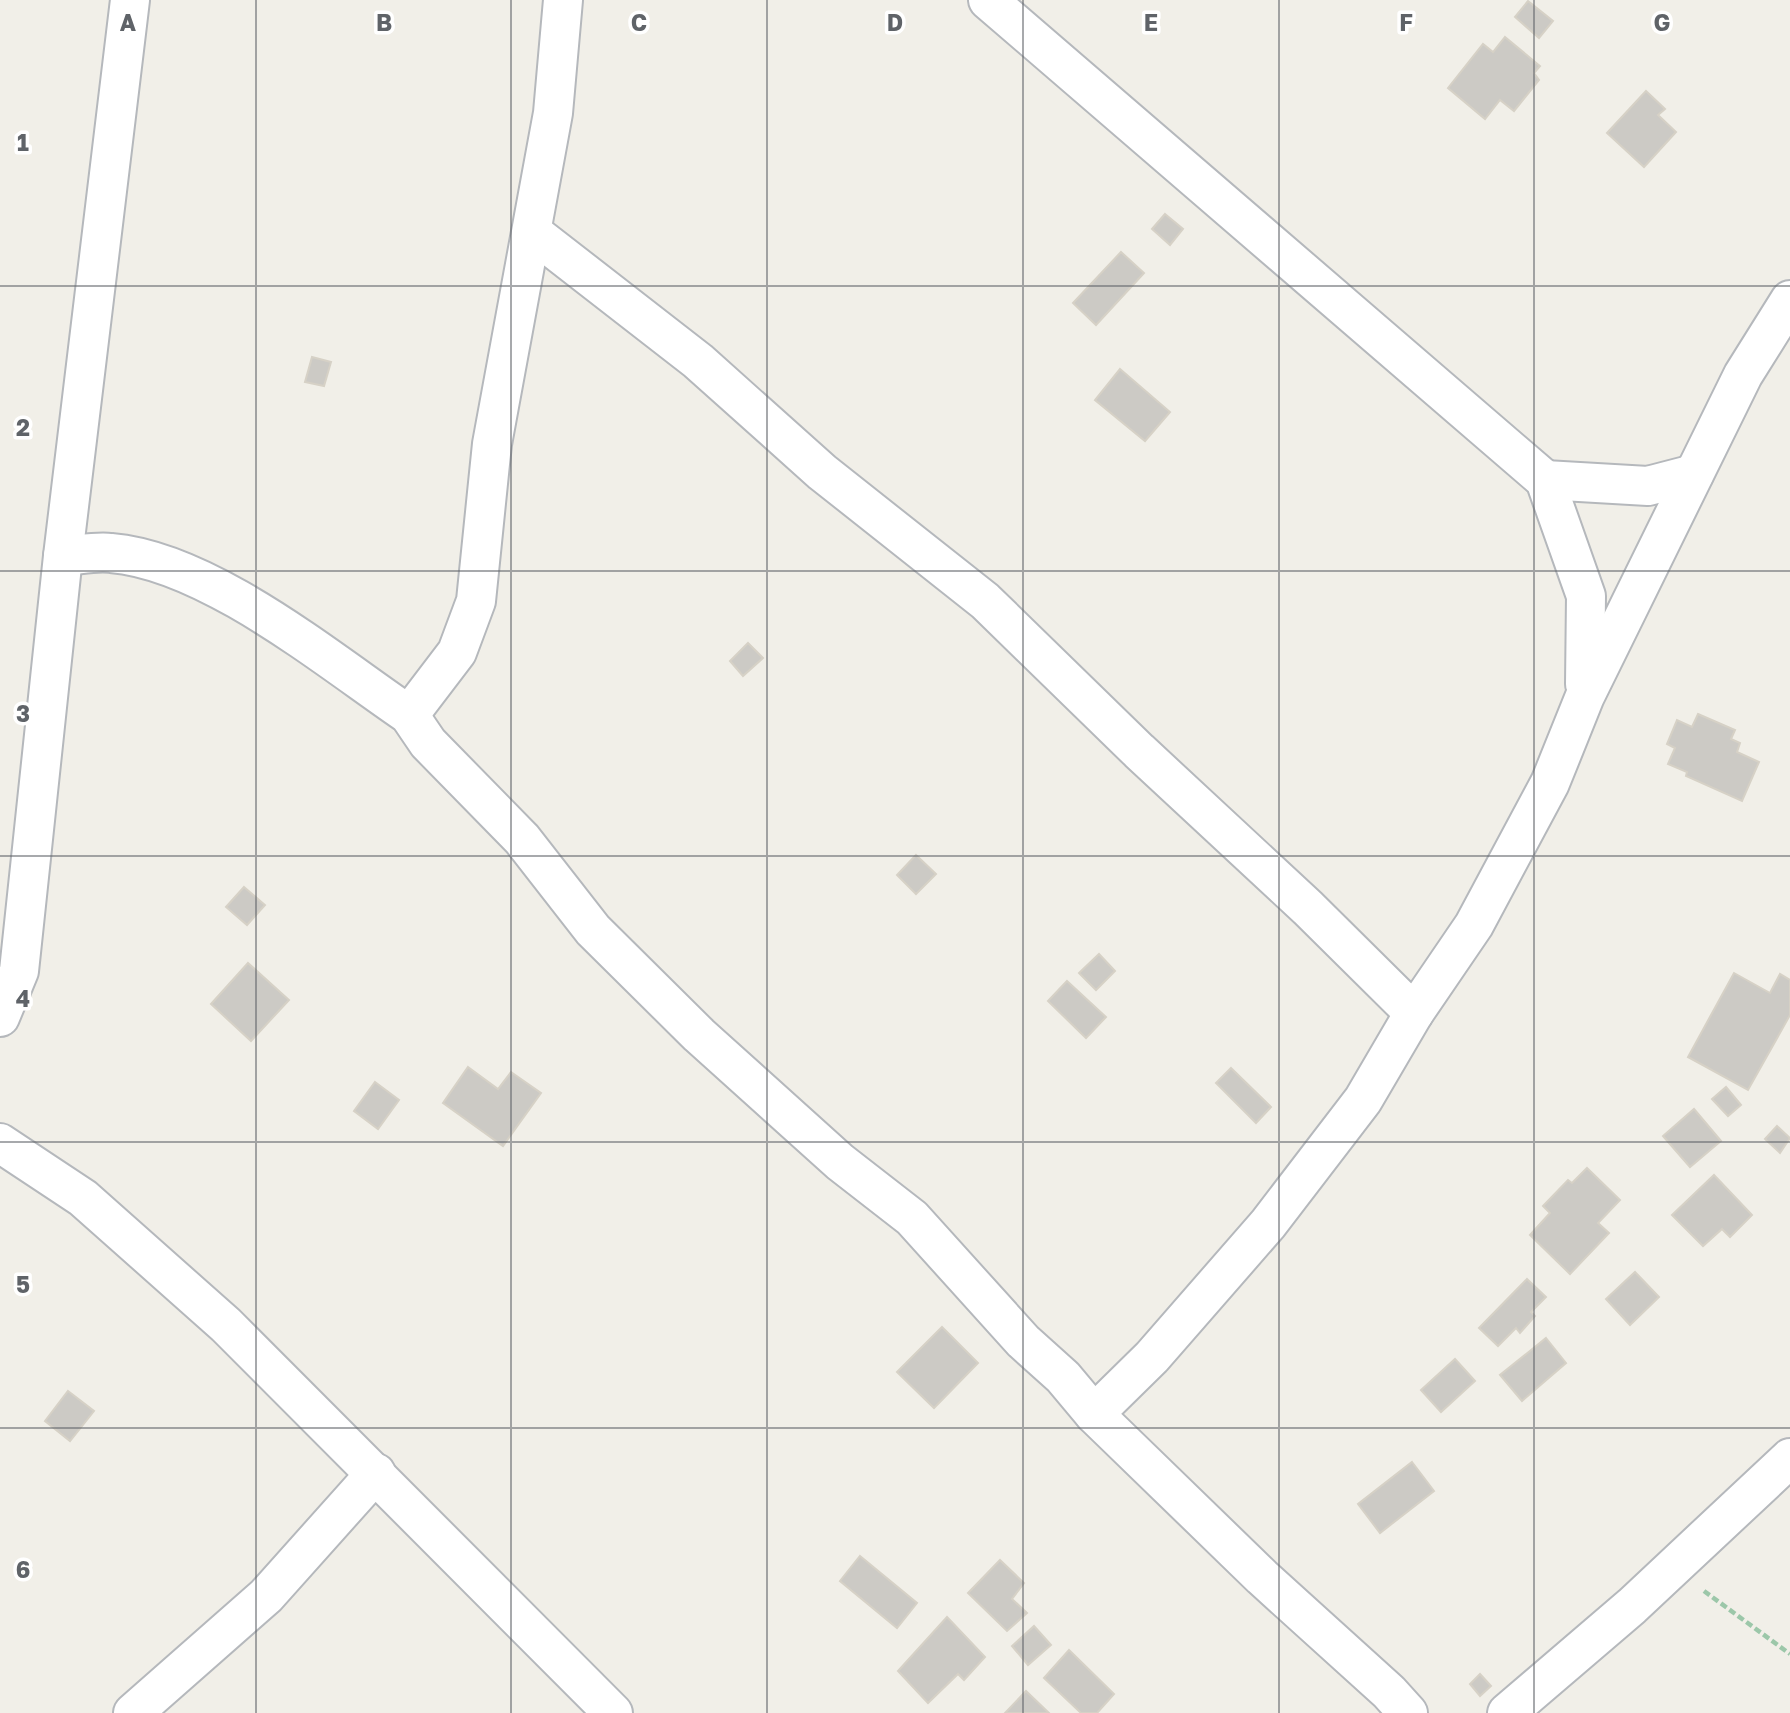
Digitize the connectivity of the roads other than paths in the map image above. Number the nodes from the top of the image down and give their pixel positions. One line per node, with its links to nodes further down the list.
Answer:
1 (130, 0): 8 (street)
2 (563, 0): 4 (street)
3 (988, 0): 7 (street)
4 (532, 232): 10 (street); 11 (street)
5 (1790, 300): 6 (street)
6 (1694, 474): 7 (street); 9 (street)
7 (1545, 480): 9 (street)
8 (63, 556): 10 (street); 12 (street)
9 (1585, 696): 11 (street)
10 (409, 715): 14 (street)
11 (1414, 1013): 14 (street)
12 (0, 1017)
13 (0, 1143): 16 (street)
14 (1094, 1414): 19 (street)
15 (1790, 1458): 20 (street)
16 (376, 1473): 17 (street); 18 (street)
17 (133, 1713)
18 (613, 1713)
19 (1408, 1713)
20 (1507, 1713)

